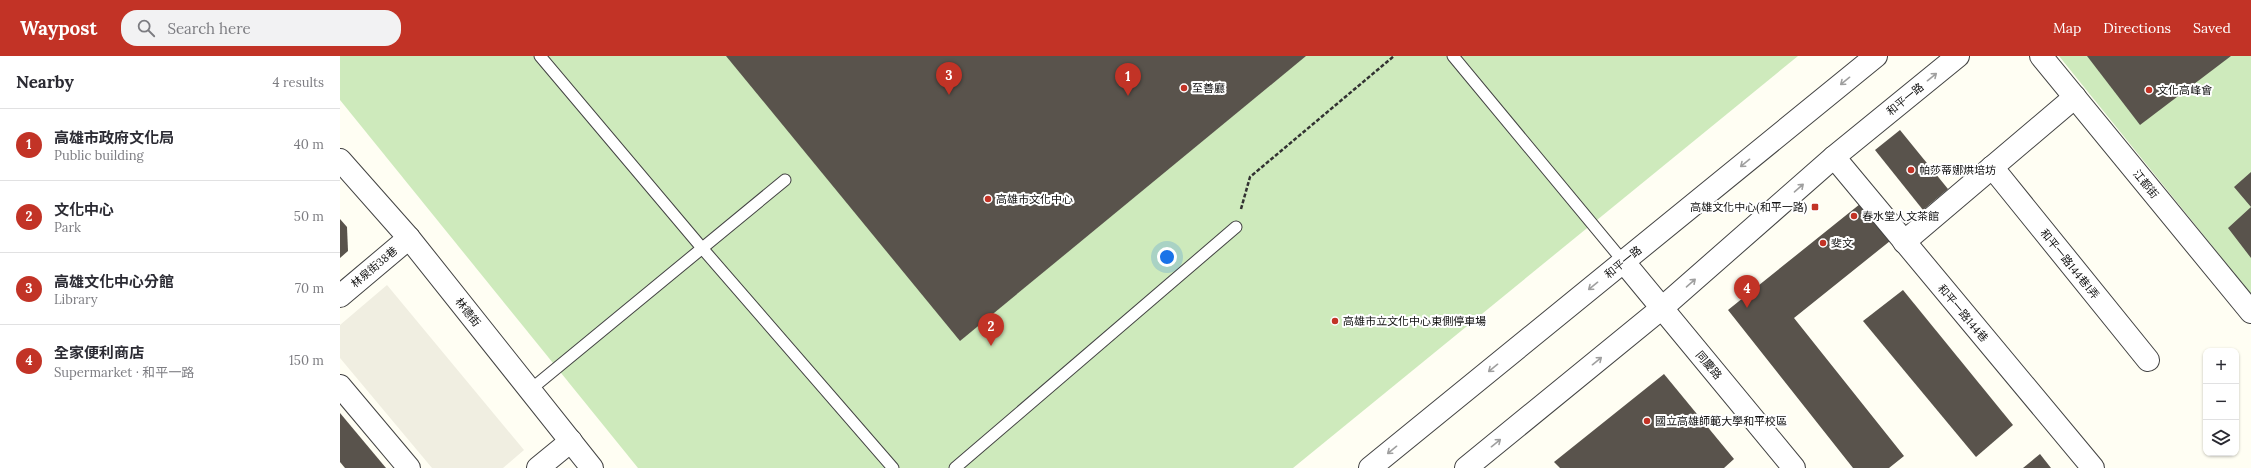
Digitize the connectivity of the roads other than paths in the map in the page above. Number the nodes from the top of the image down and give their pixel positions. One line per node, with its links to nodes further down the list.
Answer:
1 (540, 56): 14 (lane)
2 (1452, 56): 15 (lane)
3 (1876, 56): 15 (street, 和平一路, one-way to 15)
4 (1958, 56): 7 (street, 和平一路, one-way to 4)
5 (2041, 56): 6 (street, 江都街)
6 (2075, 98): 9 (street); 18 (street, 江都街)
7 (1834, 157): 13 (street, 和平一路144巷); 17 (street, 和平一路, one-way to 7)
8 (340, 160): 12 (street, 林德街)
9 (1992, 168): 13 (street); 19 (street, 和平一路144巷1弄)
10 (785, 180): 14 (lane)
11 (1236, 227): 27 (lane)
12 (409, 238): 16 (street, 林泉街38巷); 21 (street, 林德街)
13 (1904, 242): 31 (street, 和平一路144巷)
14 (702, 248): 21 (lane); 26 (lane)
15 (1623, 261): 17 (street, 同慶路); 28 (street, 和平一路, one-way to 28)
16 (340, 296)
17 (1662, 308): 29 (street, 和平一路, one-way to 17); 30 (street, 同慶路)
18 (2251, 312)
19 (2148, 360)
20 (340, 386): 23 (street)
21 (530, 390): 22 (street, 林德街)
22 (570, 441): 24 (street); 25 (street, 林德街)
23 (409, 468)
24 (538, 468)
25 (592, 468)
26 (893, 468)
27 (956, 468)
28 (1370, 468)
29 (1466, 468)
30 (1794, 468)
31 (2093, 468)

